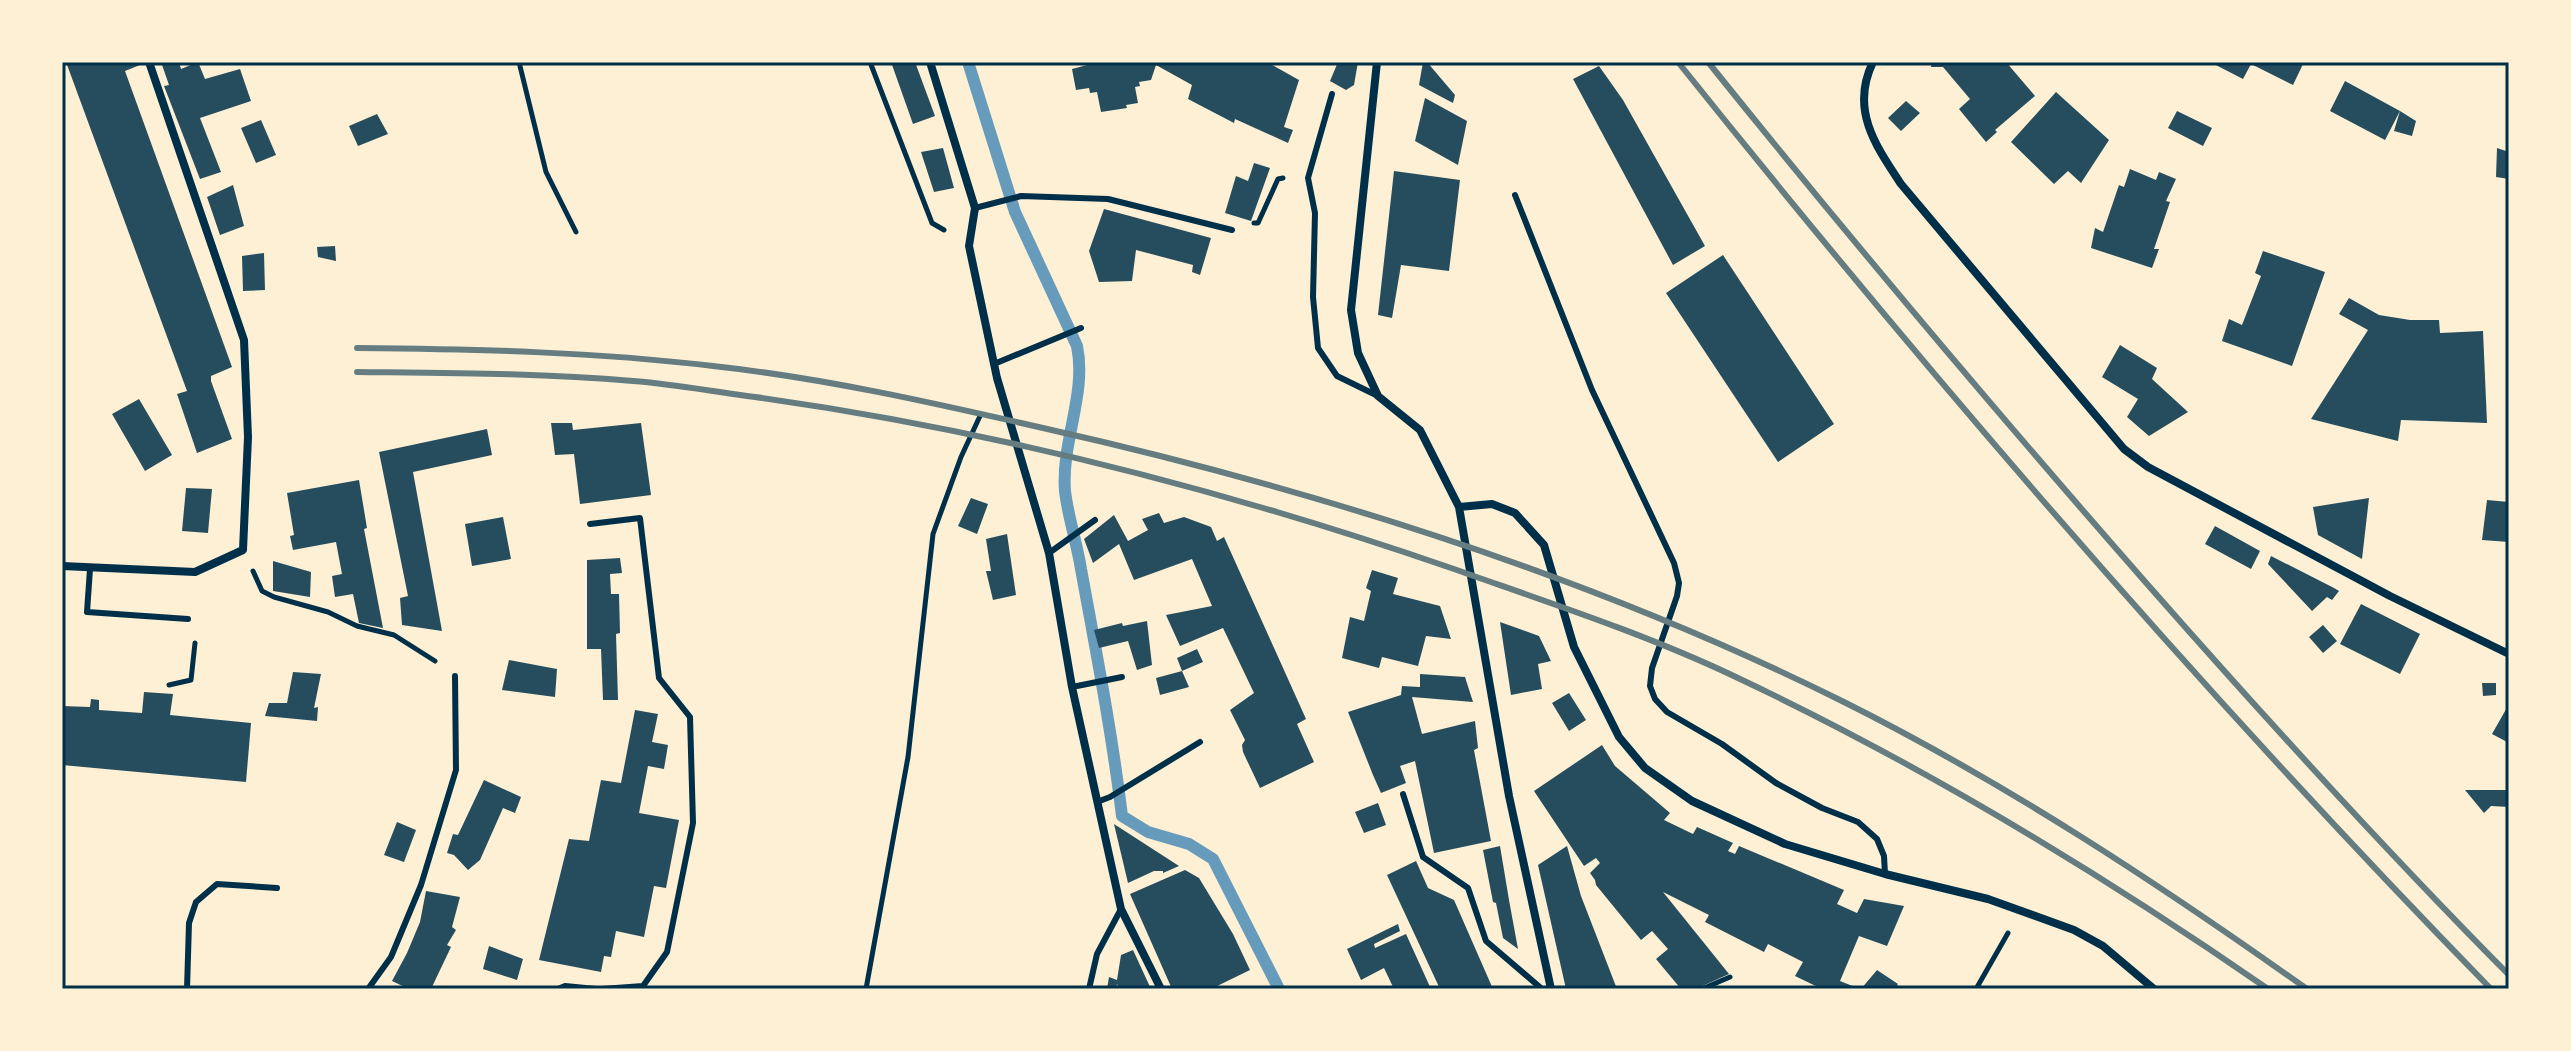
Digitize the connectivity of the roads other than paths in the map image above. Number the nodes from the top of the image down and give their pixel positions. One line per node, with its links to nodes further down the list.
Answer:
1 (149, 62): 17 (street)
2 (930, 62): 7 (street)
3 (1377, 62): 11 (street)
4 (1873, 62): 19 (street)
5 (1332, 94): 11 (lane)
6 (1515, 195): 26 (lane)
7 (975, 208): 8 (lane); 10 (street)
8 (1232, 230)
9 (1081, 328): 10 (lane)
10 (994, 364): 15 (street)
11 (1378, 396): 12 (street)
12 (1459, 507): 26 (street); 37 (street)
13 (1095, 520): 15 (lane)
14 (590, 524): 33 (lane)
15 (1049, 553): 22 (street)
16 (62, 566): 17 (street)
17 (90, 569): 18 (lane)
18 (188, 619)
19 (2509, 654)
20 (455, 676): 30 (lane)
21 (1122, 677): 22 (lane)
22 (1072, 687): 25 (street)
23 (1200, 742): 25 (lane)
24 (1403, 794): 36 (lane)
25 (1097, 802): 28 (street)
26 (1885, 874): 38 (street)
27 (277, 888): 29 (lane)
28 (1121, 909): 34 (lane); 35 (street)
29 (187, 989)
30 (368, 989)
31 (558, 989): 32 (lane)
32 (596, 989)
33 (602, 989)
34 (1089, 989)
35 (1161, 989)
36 (1542, 989)
37 (1551, 989)
38 (2154, 989)

